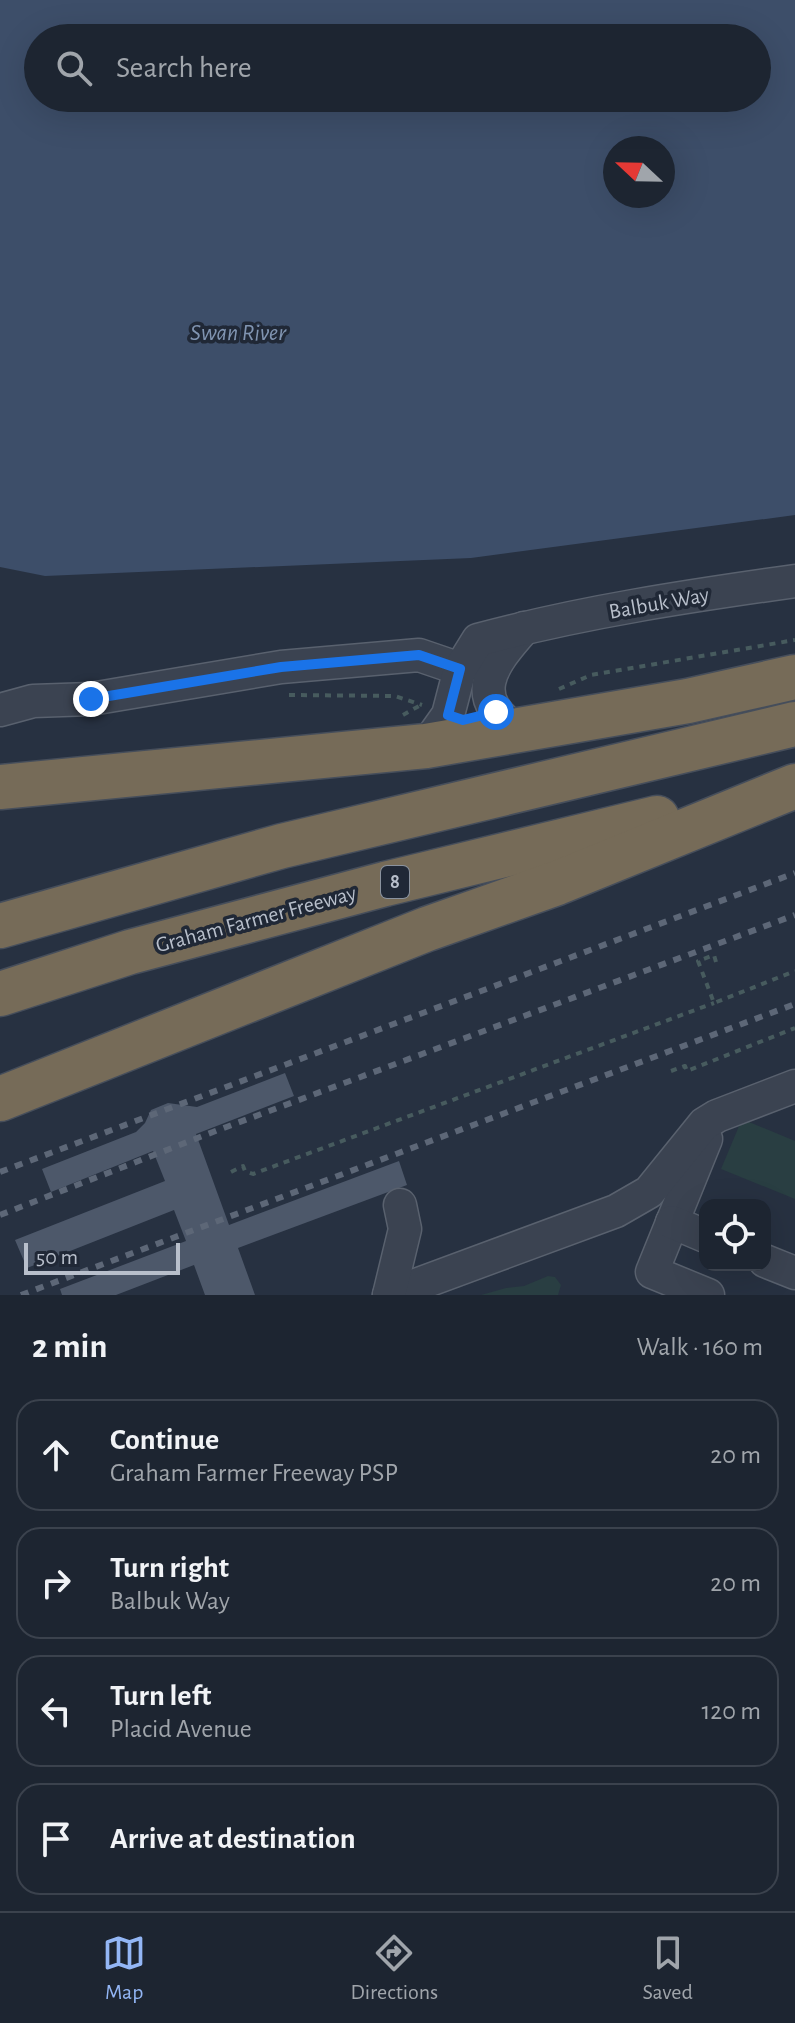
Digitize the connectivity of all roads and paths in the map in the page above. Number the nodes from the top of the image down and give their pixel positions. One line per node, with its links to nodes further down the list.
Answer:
1 (795, 581): 2 (street, Balbuk Way)
2 (524, 628): 4 (street, Balbuk Way); 9 (street)
3 (795, 640): 6 (path)
4 (460, 669): 7 (street); 10 (street, Balbuk Way)
5 (795, 677): 9 (highway)
6 (551, 693)
7 (0, 710)
8 (795, 724): 13 (highway)
9 (520, 732): 10 (highway)
10 (426, 746): 12 (highway)
11 (795, 785): 16 (highway, Graham Farmer Freeway / 8); 22 (highway)
12 (0, 787)
13 (0, 926)
14 (716, 962): 17 (path)
15 (795, 971): 17 (path)
16 (0, 994)
17 (714, 1003): 23 (path)
18 (795, 1028): 19 (path)
19 (671, 1071)
20 (795, 1086): 24 (street)
21 (795, 1092): 25 (street)
22 (8, 1100)
23 (231, 1172)
24 (400, 1205)
25 (672, 1222): 26 (street); 29 (street)
26 (699, 1233)
27 (771, 1263): 28 (street)
28 (795, 1273)
29 (708, 1295)

